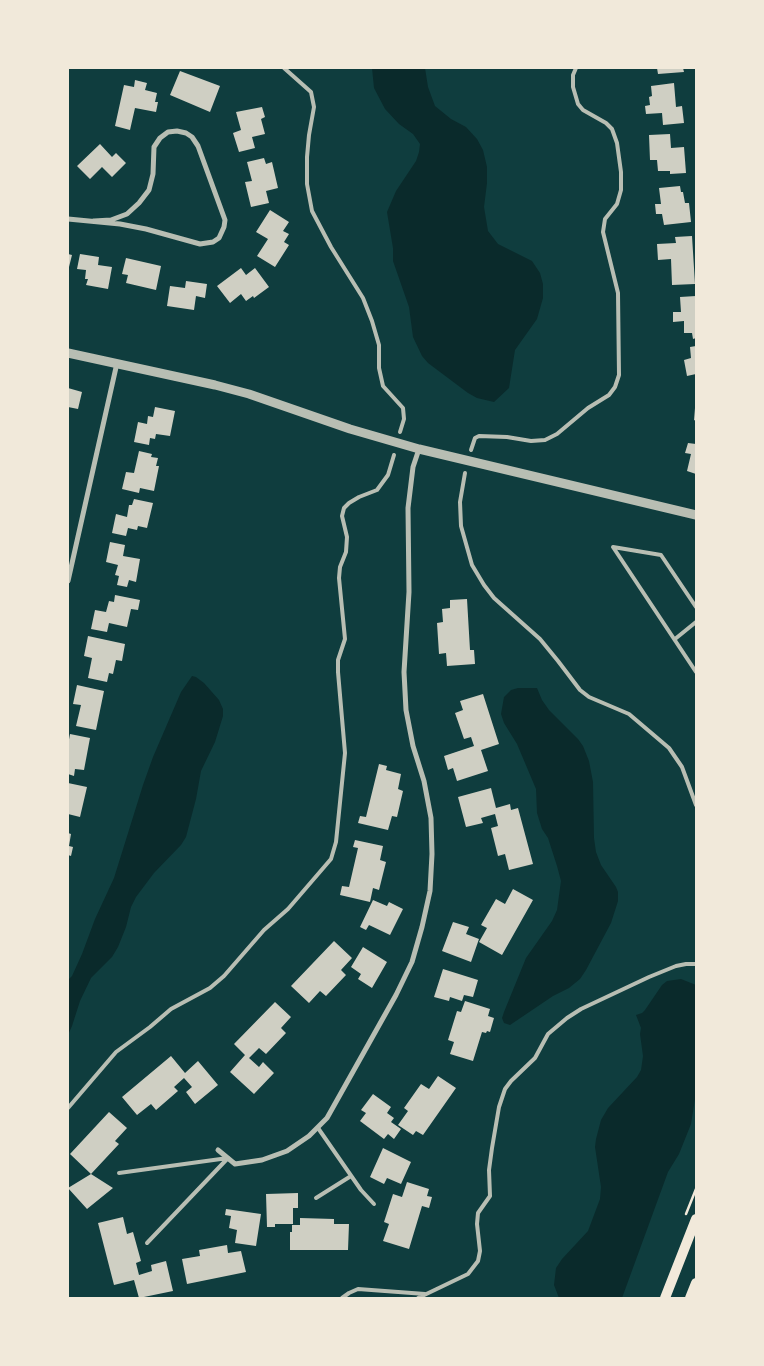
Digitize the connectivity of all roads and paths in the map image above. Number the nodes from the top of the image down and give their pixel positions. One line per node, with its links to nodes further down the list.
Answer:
1 (284, 68): 7 (lane)
2 (576, 68): 9 (lane)
3 (68, 219): 4 (street)
4 (94, 221): 4 (street)
5 (68, 353): 6 (street)
6 (117, 363): 8 (street); 13 (street)
7 (400, 432)
8 (419, 449): 12 (street); 21 (street)
9 (471, 450)
10 (394, 455): 20 (lane)
11 (465, 473): 18 (lane)
12 (696, 515)
13 (68, 581)
14 (696, 607): 16 (lane)
15 (696, 622): 16 (lane)
16 (675, 639): 17 (lane)
17 (696, 672)
18 (696, 805)
19 (696, 964): 31 (lane)
20 (68, 1108)
21 (318, 1128): 23 (street); 25 (lane)
22 (218, 1150): 23 (street)
23 (228, 1158): 24 (lane); 29 (lane)
24 (119, 1173)
25 (351, 1176): 26 (lane); 27 (lane)
26 (316, 1198)
27 (374, 1204)
28 (696, 1220): 34 (main road)
29 (147, 1242)
30 (696, 1283): 35 (main road)
31 (427, 1294): 32 (lane); 33 (lane)
32 (342, 1298)
33 (418, 1298)
34 (665, 1298)
35 (690, 1298)

